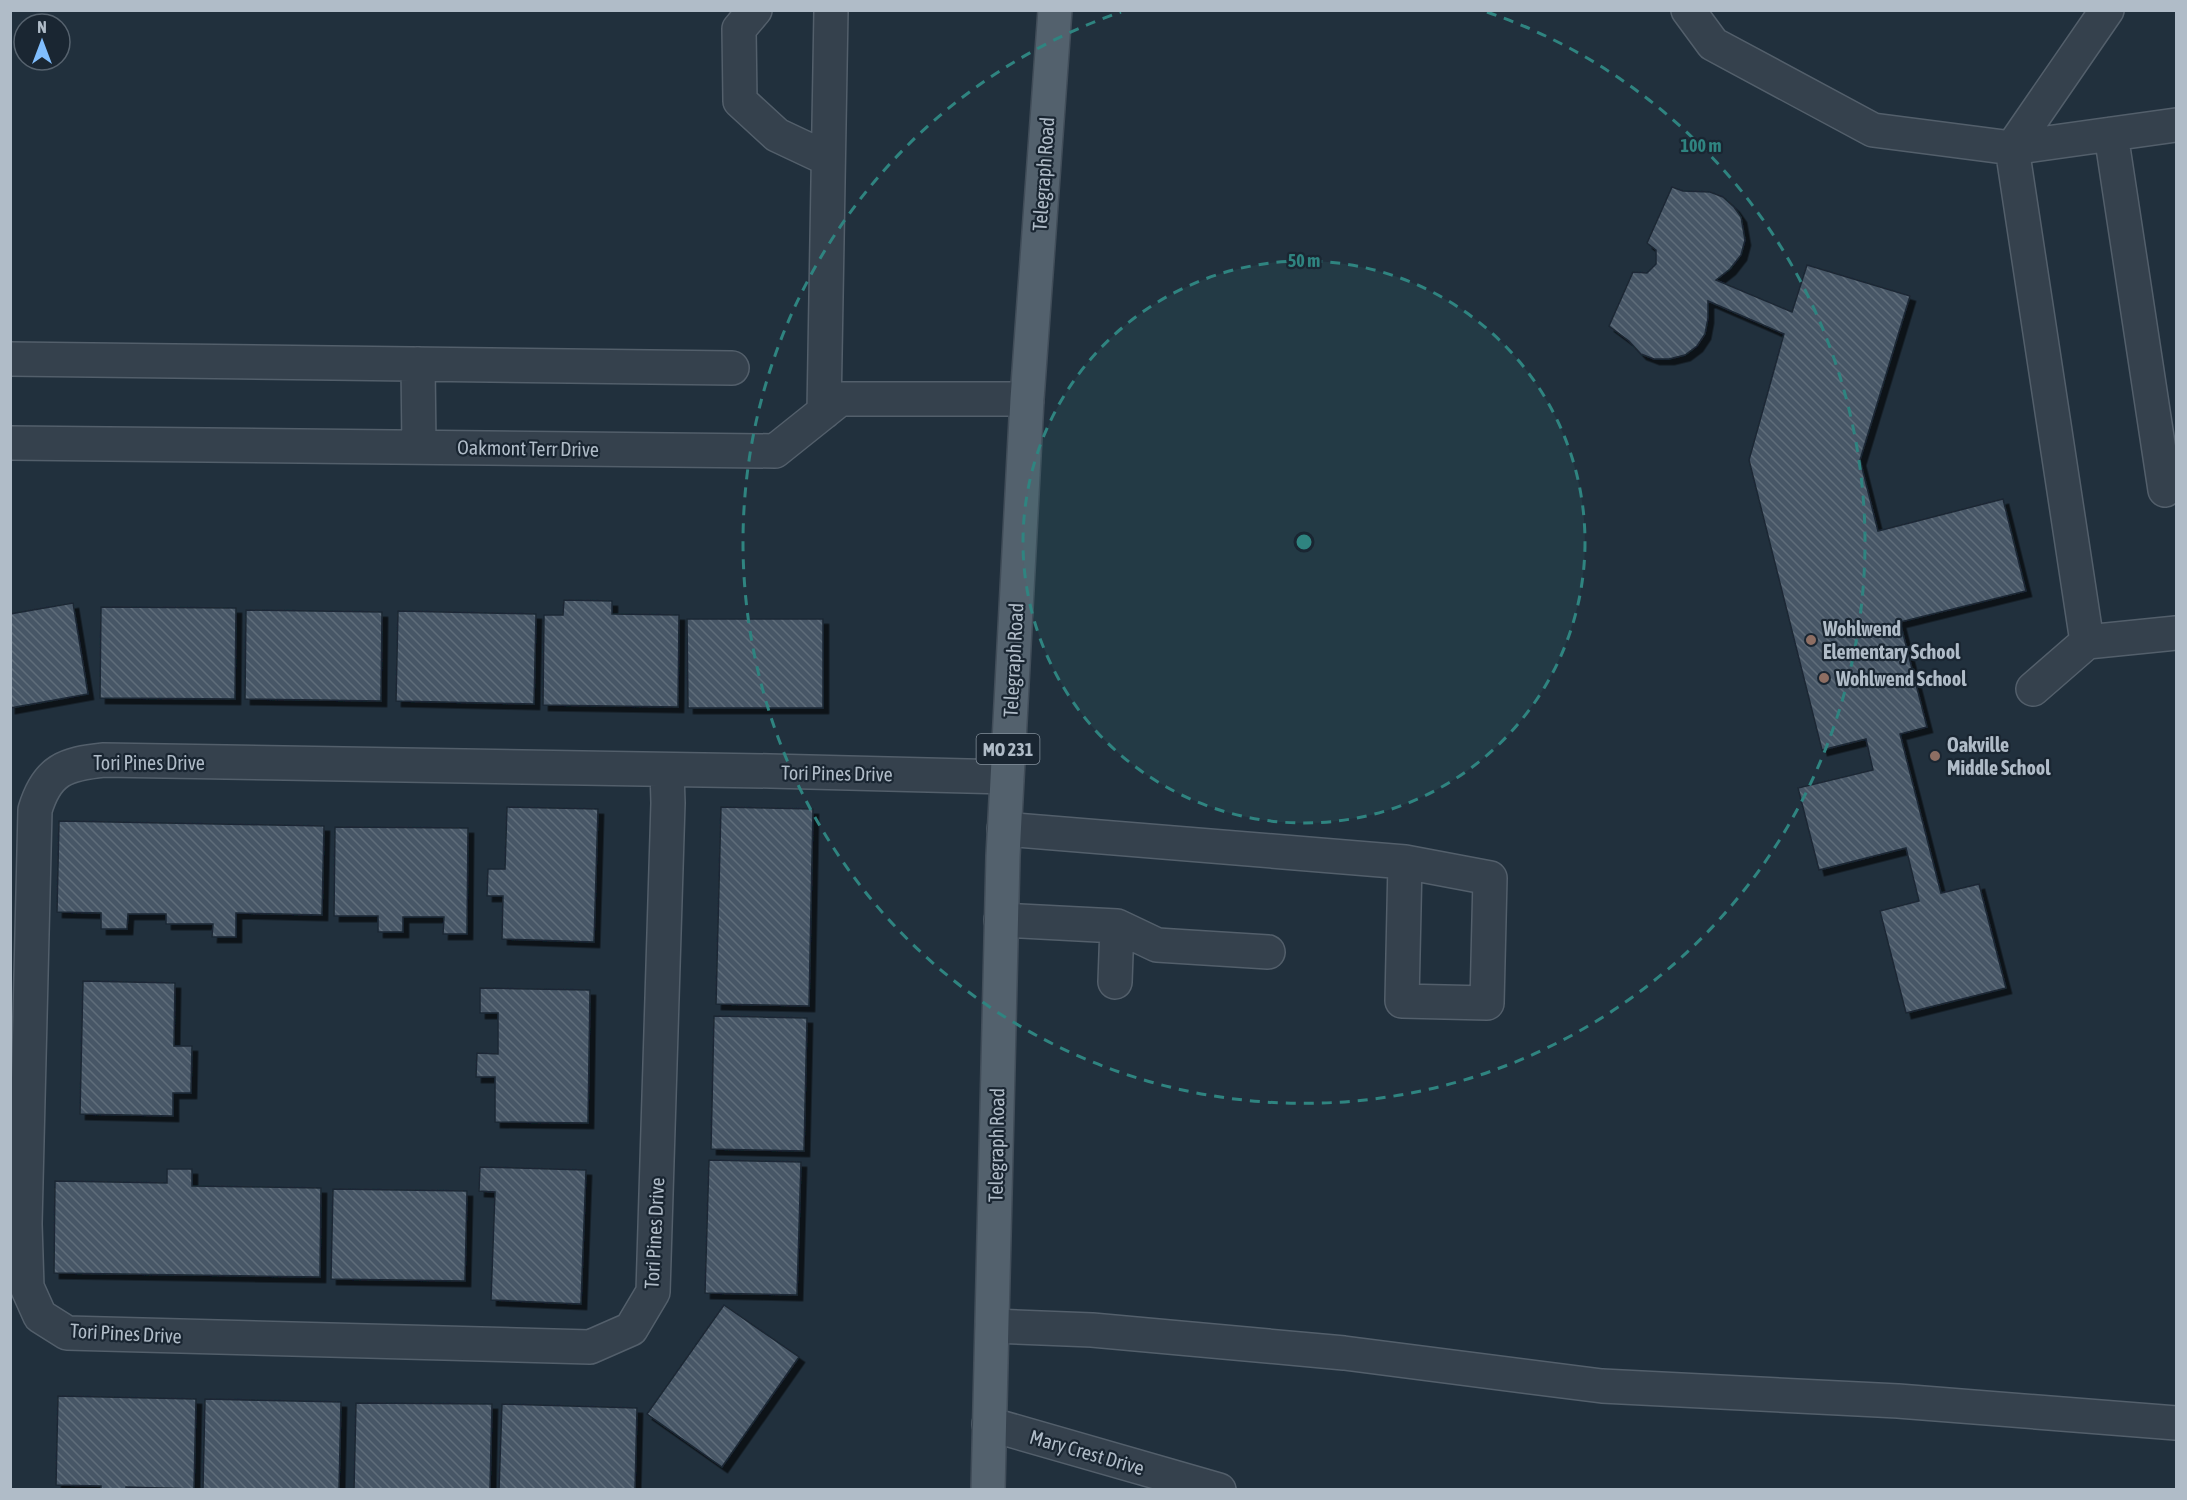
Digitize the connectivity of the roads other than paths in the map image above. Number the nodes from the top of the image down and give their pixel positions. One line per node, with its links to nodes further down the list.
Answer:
1 (755, 10): 9 (street)
2 (831, 10): 9 (street)
3 (1055, 10): 13 (main road, Telegraph Road / MO 231)
4 (1688, 10): 8 (street)
5 (2107, 10): 8 (street)
6 (2176, 125): 7 (street)
7 (2111, 134): 8 (street); 17 (street)
8 (2012, 148): 19 (street)
9 (828, 159): 14 (street)
10 (10, 358): 11 (street)
11 (418, 364): 12 (street); 16 (street)
12 (732, 368)
13 (1027, 399): 14 (street, Oakmont Terr Drive); 22 (main road, Telegraph Road / MO 231)
14 (824, 412): 16 (street, Oakmont Terr Drive)
15 (10, 443): 16 (street, Oakmont Terr Drive)
16 (419, 447)
17 (2165, 490)
18 (2176, 633): 19 (street)
19 (2087, 642): 20 (street)
20 (2032, 689)
21 (667, 770): 21 (street, Tori Pines Drive); 22 (street, Tori Pines Drive)
22 (1006, 777): 23 (main road, Telegraph Road / MO 231)
23 (1004, 829): 24 (street); 25 (main road, Telegraph Road / MO 231)
24 (1405, 862): 24 (street)
25 (1001, 920): 26 (street); 29 (main road, Telegraph Road / MO 231)
26 (1117, 926): 27 (street); 28 (street)
27 (1268, 952)
28 (1115, 982)
29 (992, 1326): 30 (street); 31 (main road, Telegraph Road / MO 231)
30 (2176, 1423)
31 (989, 1424): 32 (main road, Telegraph Road / MO 231); 33 (street, Mary Crest Drive)
32 (988, 1490)
33 (1219, 1490)

